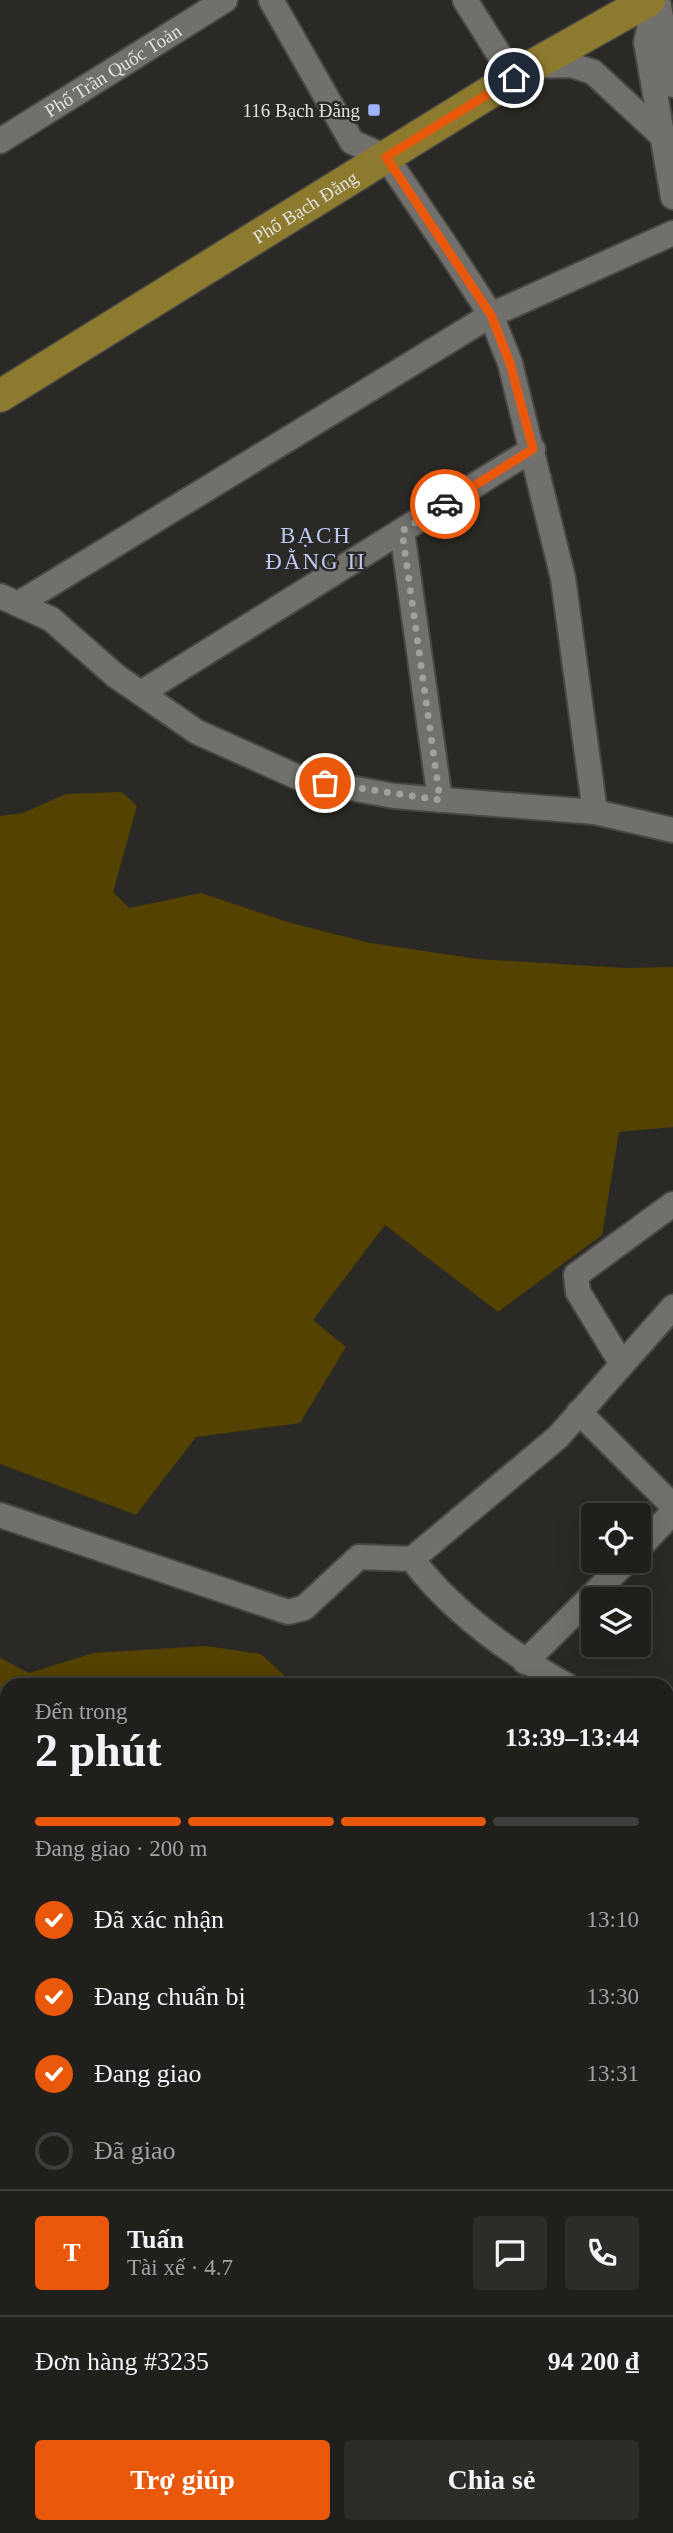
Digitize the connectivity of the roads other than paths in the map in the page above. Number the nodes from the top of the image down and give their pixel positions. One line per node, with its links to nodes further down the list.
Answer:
1 (225, 0): 9 (street, Phố Trần Quốc Toản)
2 (271, 0): 10 (street)
3 (465, 0): 6 (street)
4 (649, 0): 6 (main road, Phố Bạch Đằng)
5 (657, 0): 7 (street); 8 (street)
6 (523, 72): 8 (street); 10 (main road, Phố Bạch Đằng)
7 (673, 85)
8 (661, 135): 11 (street)
9 (0, 141)
10 (386, 157): 13 (street); 14 (main road, Phố Bạch Đằng)
11 (673, 197)
12 (673, 233): 13 (street)
13 (491, 315): 15 (street); 17 (street)
14 (0, 396)
15 (533, 449): 16 (street); 20 (street)
16 (402, 531): 18 (street); 19 (street)
17 (9, 600): 18 (street)
18 (141, 693): 19 (street)
19 (440, 800): 20 (street)
20 (596, 812): 21 (street)
21 (673, 830)
22 (673, 1205): 24 (street)
23 (673, 1308): 24 (street)
24 (622, 1364): 25 (street)
25 (579, 1412): 26 (street); 30 (street)
26 (673, 1506)
27 (673, 1512): 29 (street)
28 (0, 1515): 30 (street)
29 (651, 1535)
30 (412, 1559): 32 (street)
31 (615, 1573): 32 (street)
32 (525, 1662): 33 (street)
33 (554, 1678)

